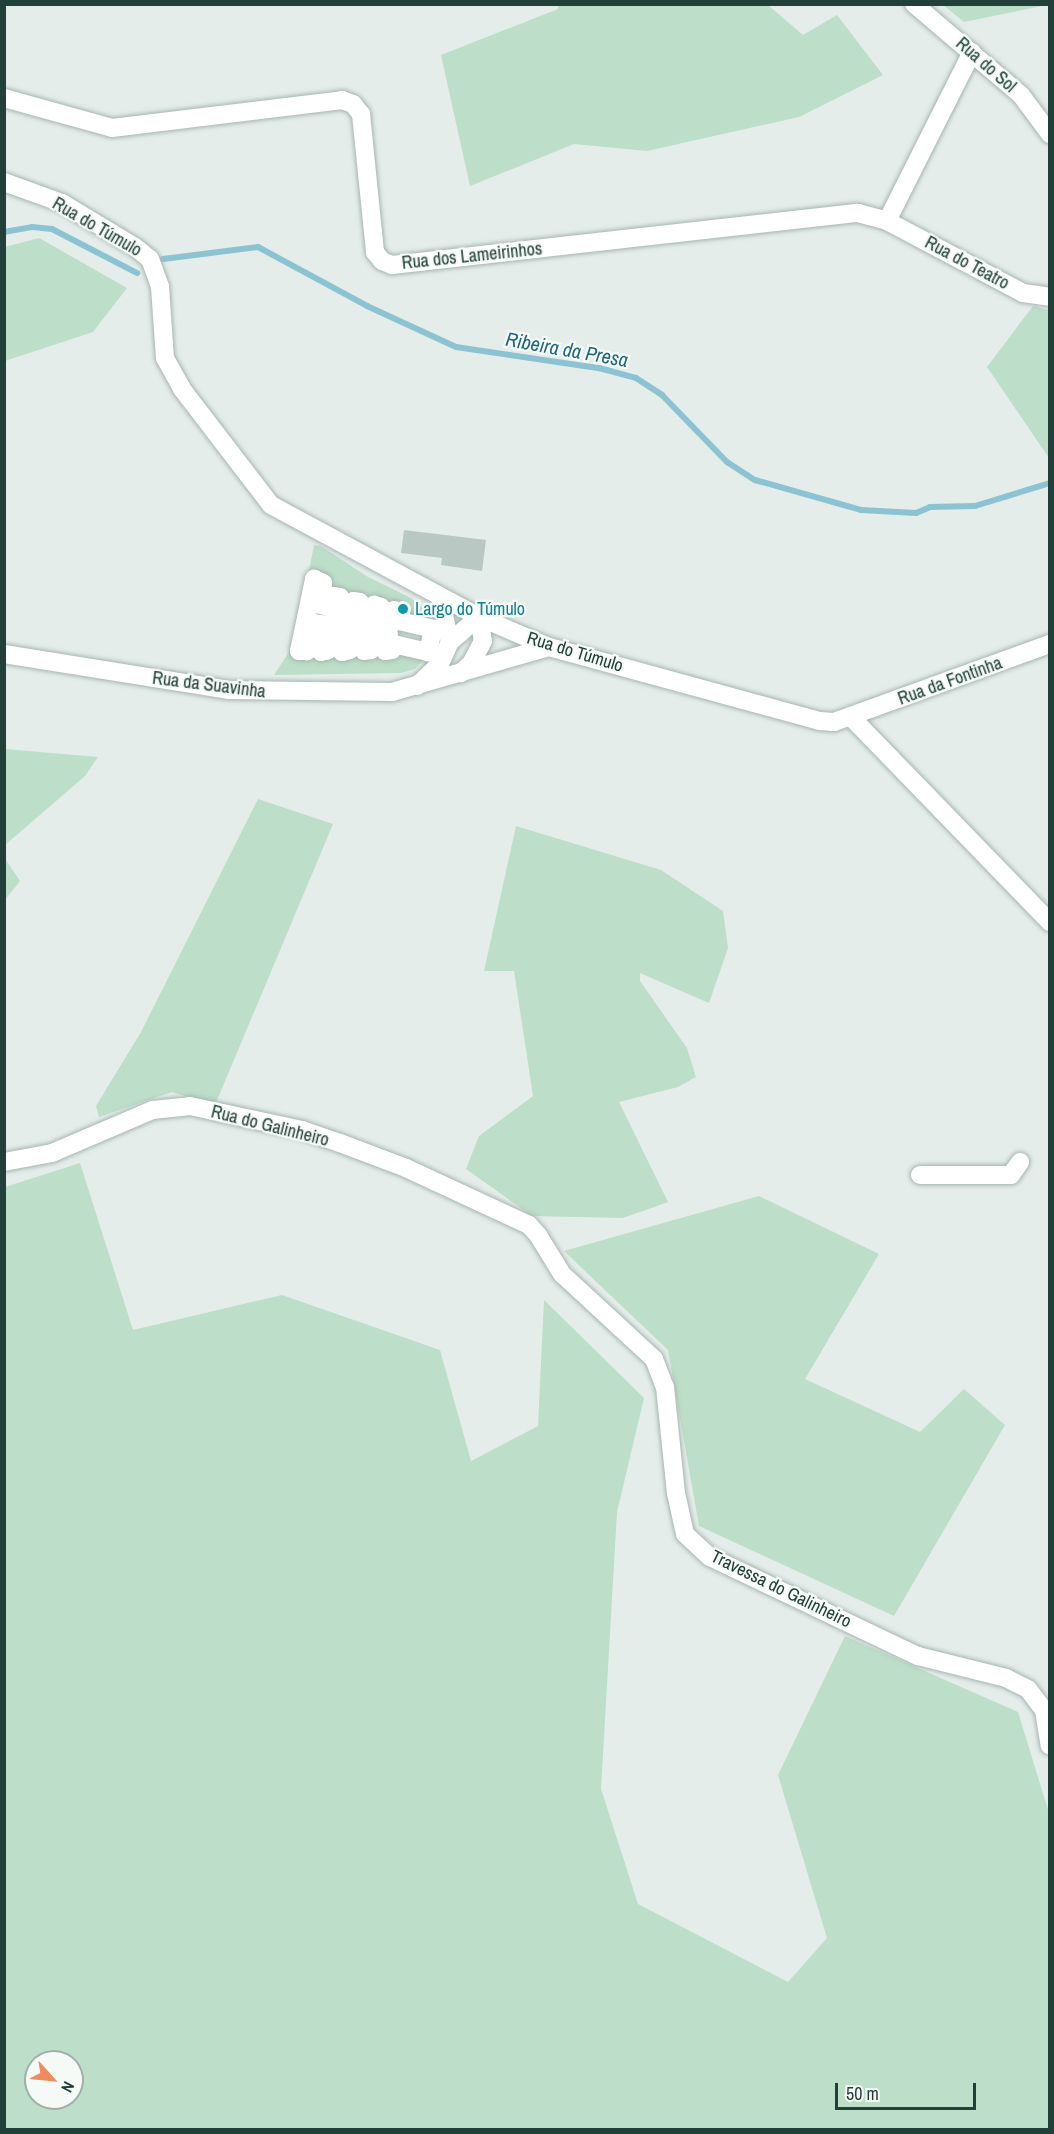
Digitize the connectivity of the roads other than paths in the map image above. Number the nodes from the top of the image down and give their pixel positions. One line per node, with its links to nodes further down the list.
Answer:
1 (914, 4): 2 (street, Rua do Sol)
2 (972, 52): 4 (street, Rua do Sol); 6 (street)
3 (4, 98): 6 (street, Rua dos Lameirinhos)
4 (1050, 134)
5 (4, 182): 8 (street, Rua do Túmulo)
6 (887, 221): 7 (street, Rua do Teatro)
7 (1050, 297)
8 (440, 597): 9 (street, Rua do Túmulo); 10 (street)
9 (479, 617): 10 (street); 12 (street, Rua do Túmulo); 15 (street)
10 (450, 642): 16 (street)
11 (1050, 644): 17 (street, Rua da Fontinha)
12 (549, 647): 15 (street, Rua da Suavinha); 17 (street, Rua do Túmulo)
13 (428, 652): 13 (street)
14 (4, 654): 16 (street, Rua da Suavinha)
15 (460, 674): 16 (street, Rua da Suavinha)
16 (415, 687)
17 (850, 717): 18 (street)
18 (1050, 922)
19 (4, 1162): 22 (street, Rua do Galinheiro)
20 (1020, 1162): 21 (street)
21 (920, 1175)
22 (529, 1225): 23 (street, Travessa do Galinheiro)
23 (1050, 1746)

